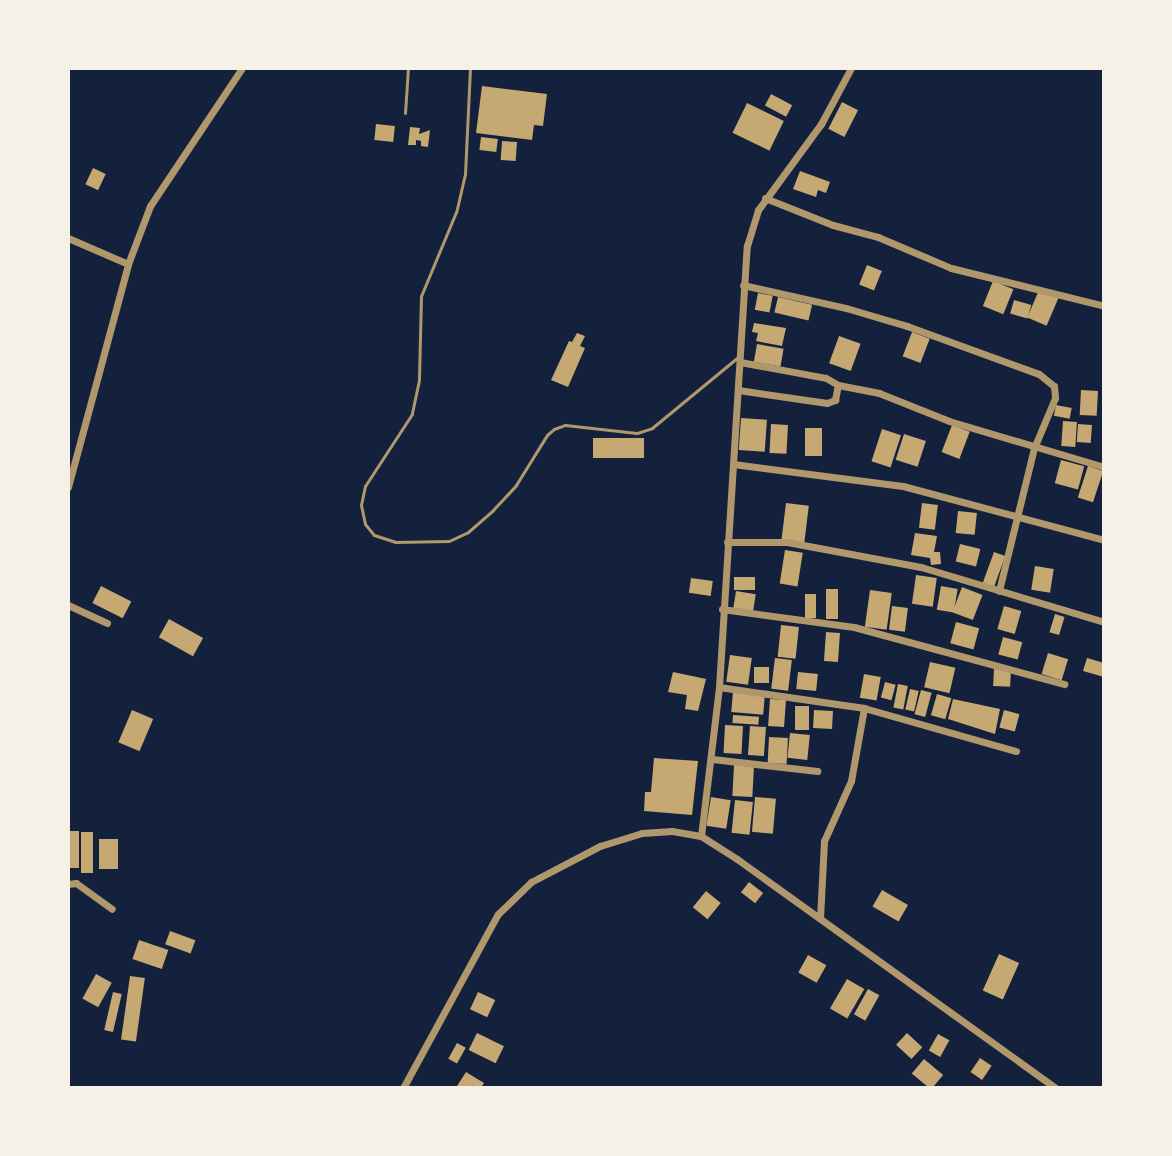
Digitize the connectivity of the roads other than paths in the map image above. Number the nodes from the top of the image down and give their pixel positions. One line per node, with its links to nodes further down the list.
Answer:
1 (242, 68): 8 (street)
2 (408, 68): 5 (lane)
3 (470, 68): 11 (lane)
4 (851, 68): 6 (street)
5 (405, 113)
6 (765, 198): 9 (street); 10 (street)
7 (68, 238): 8 (street)
8 (128, 264): 17 (street)
9 (743, 285): 11 (street); 14 (street)
10 (1104, 306)
11 (740, 359): 12 (street); 13 (street)
12 (838, 385): 13 (street); 14 (street)
13 (738, 390): 15 (street)
14 (1034, 448): 16 (street); 18 (street)
15 (733, 464): 18 (street); 20 (street)
16 (1104, 467)
17 (68, 487)
18 (1018, 518): 19 (street); 21 (street)
19 (1104, 540)
20 (727, 542): 21 (street); 23 (street)
21 (999, 591): 24 (street)
22 (68, 605): 25 (street)
23 (722, 609): 26 (street); 27 (street)
24 (1104, 622)
25 (107, 623)
26 (1064, 684)
27 (719, 687): 28 (street); 30 (street)
28 (864, 708): 29 (street); 35 (street)
29 (1016, 751)
30 (712, 759): 31 (street); 32 (street)
31 (817, 771)
32 (701, 836): 35 (street); 36 (street)
33 (68, 884): 34 (street)
34 (112, 909)
35 (820, 918): 37 (street)
36 (403, 1088)
37 (1056, 1088)

